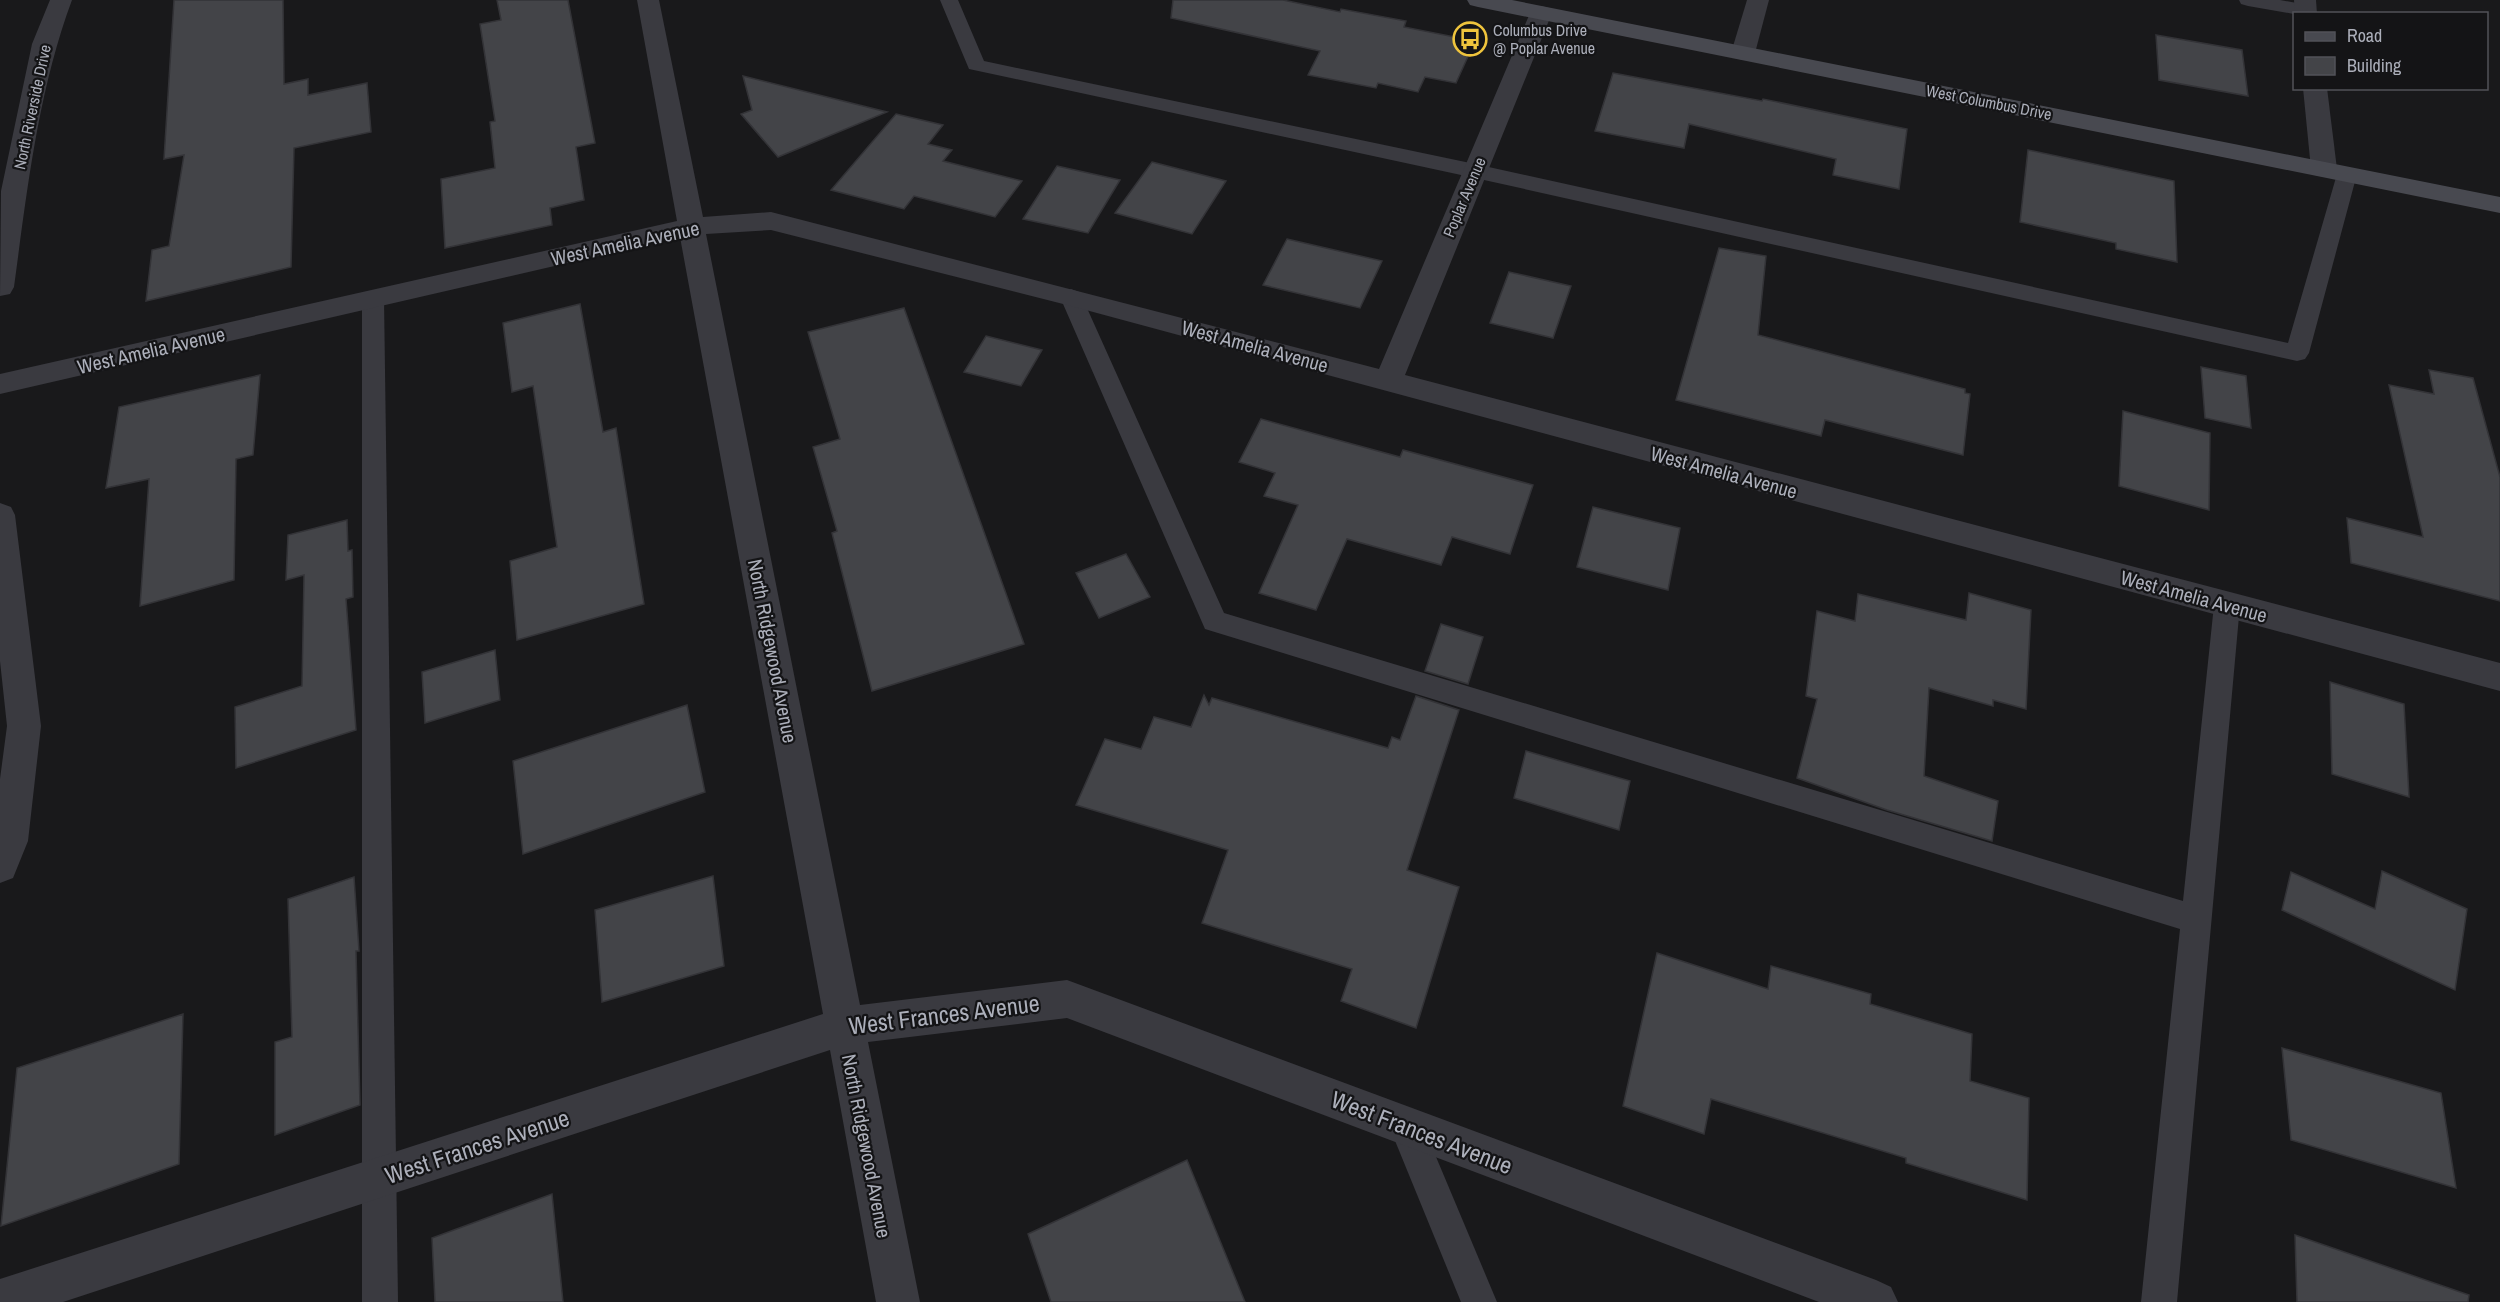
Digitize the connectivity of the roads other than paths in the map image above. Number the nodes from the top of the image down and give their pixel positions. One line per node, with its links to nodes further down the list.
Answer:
1 (61, 0): 15 (street, North Riverside Drive)
2 (648, 0): 14 (street, North Ridgewood Avenue)
3 (949, 0): 11 (lane)
4 (1478, 0): 8 (main road, West Columbus Drive)
5 (1758, 0): 9 (street)
6 (2248, 0): 7 (lane)
7 (2306, 8)
8 (1541, 13): 9 (main road, West Columbus Drive); 11 (street, Poplar Avenue)
9 (1743, 53): 12 (main road, West Columbus Drive)
10 (2316, 90): 12 (street)
11 (1475, 171): 12 (lane); 18 (street, Poplar Avenue)
12 (2336, 171): 13 (main road, West Columbus Drive)
13 (2500, 205)
14 (692, 226): 16 (street, West Amelia Avenue); 17 (street, West Amelia Avenue); 25 (street, North Ridgewood Avenue)
15 (0, 287)
16 (1071, 297): 18 (street, West Amelia Avenue); 24 (lane)
17 (373, 299): 19 (street, West Amelia Avenue); 27 (lane)
18 (1388, 382): 21 (street, West Amelia Avenue)
19 (0, 384)
20 (0, 516): 23 (street)
21 (2227, 605): 22 (street, West Amelia Avenue); 24 (lane)
22 (2500, 677)
23 (0, 866)
24 (2195, 920): 33 (lane)
25 (844, 1026): 26 (street, West Frances Avenue); 27 (street, West Frances Avenue); 30 (street, North Ridgewood Avenue)
26 (1406, 1126): 31 (lane); 32 (street, West Frances Avenue)
27 (378, 1178): 28 (street, West Frances Avenue); 29 (lane)
28 (0, 1301)
29 (380, 1302)
30 (898, 1302)
31 (1479, 1302)
32 (1876, 1302)
33 (2159, 1302)

